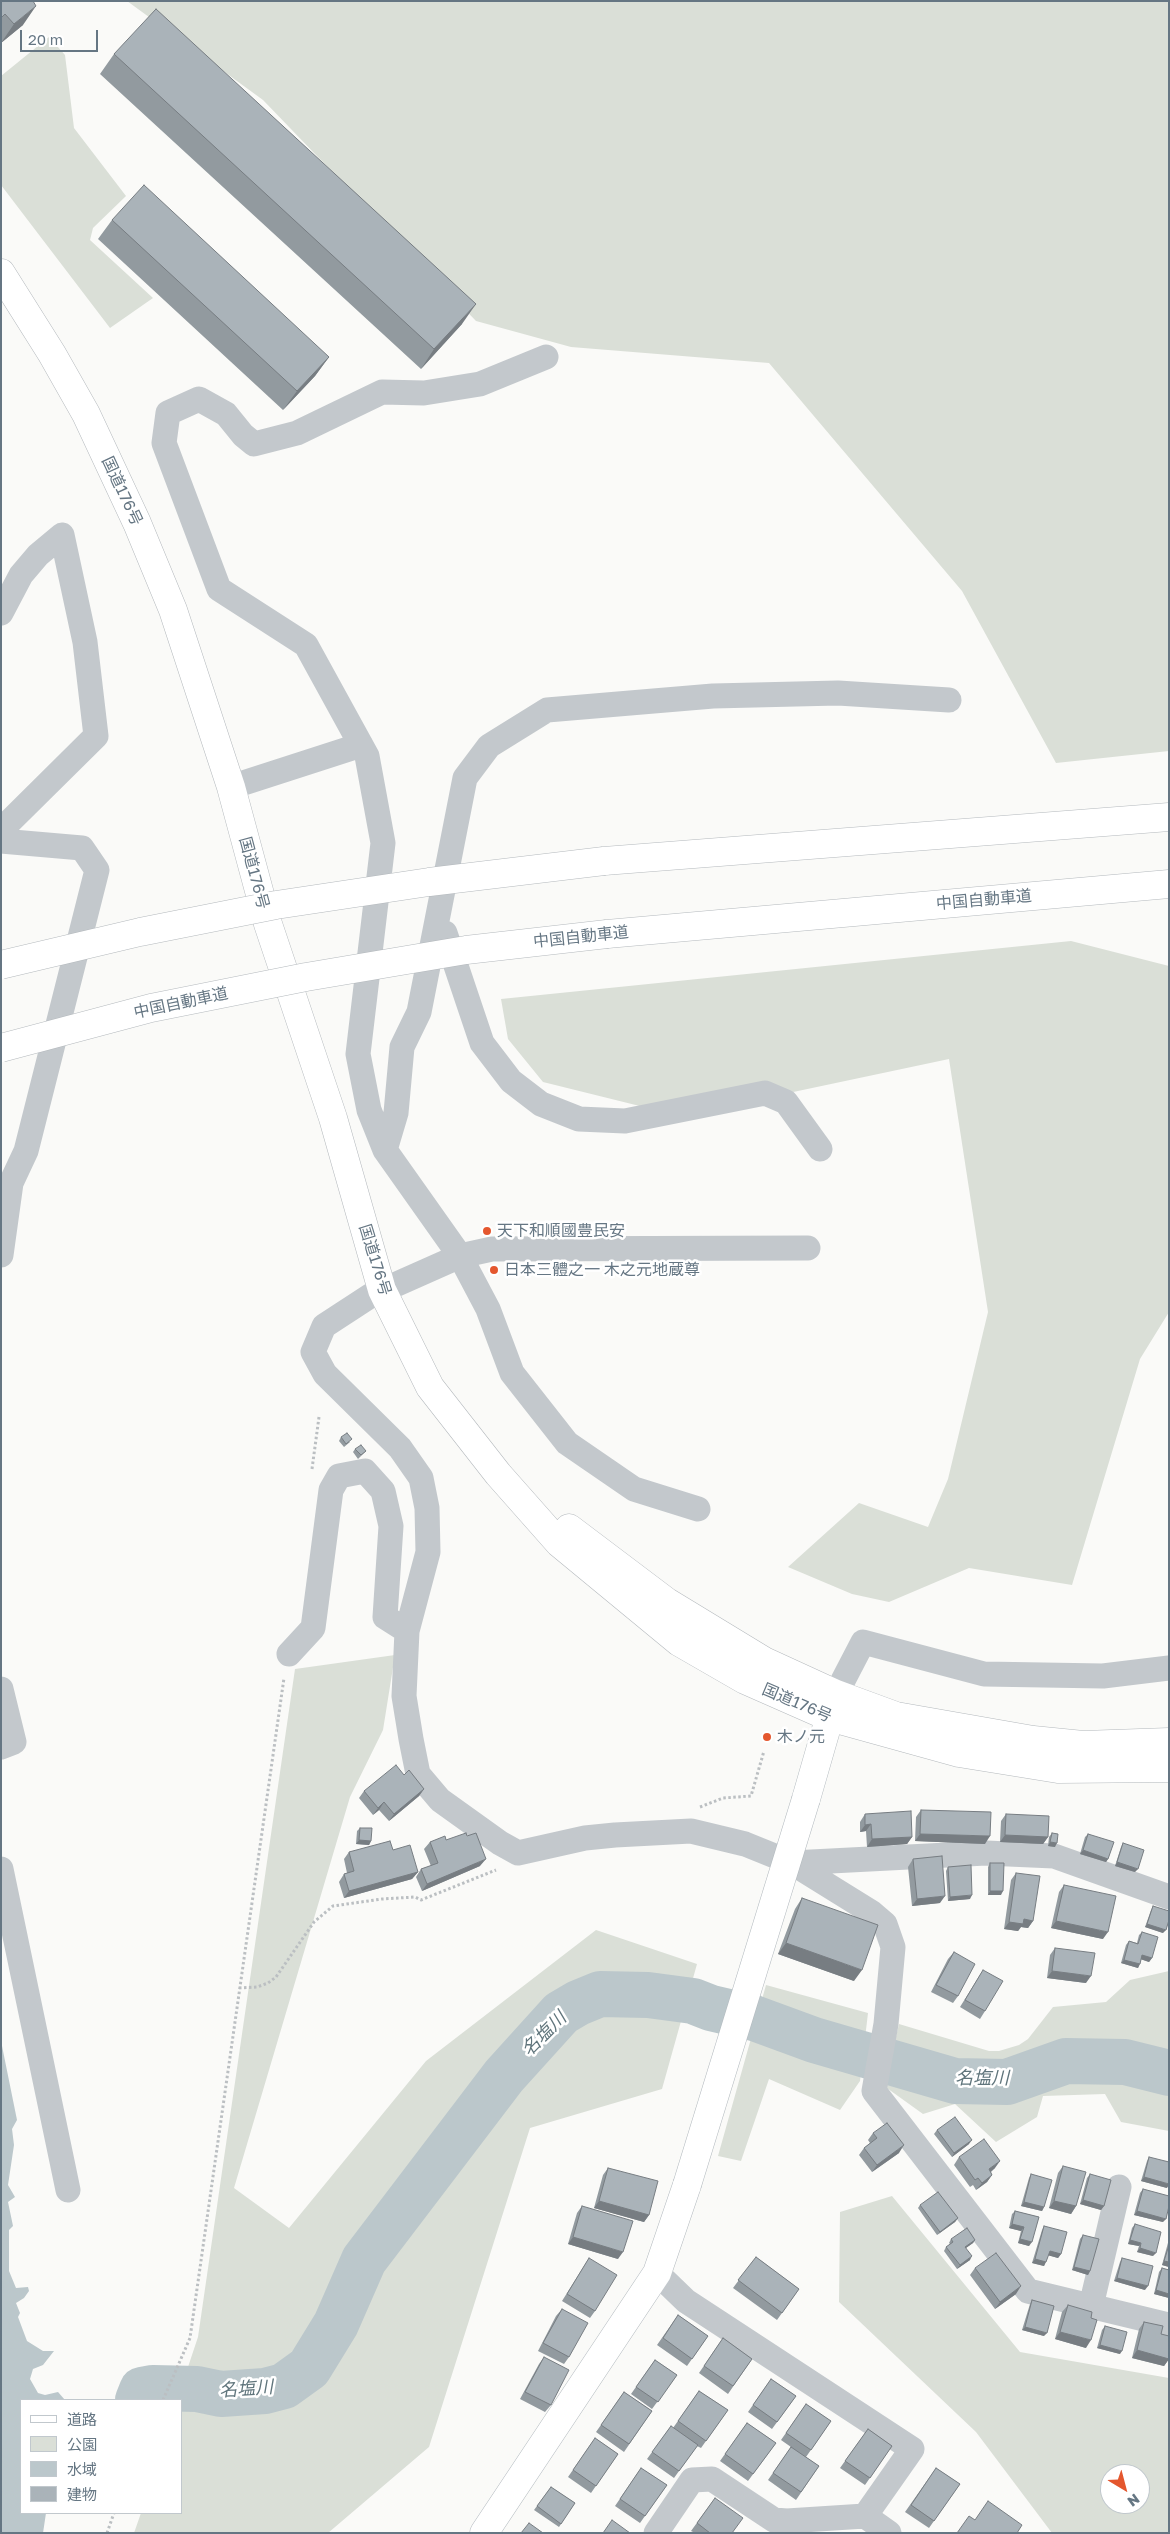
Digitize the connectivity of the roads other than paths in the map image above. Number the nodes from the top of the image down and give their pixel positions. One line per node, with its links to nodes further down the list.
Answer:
1 (1, 273): 6 (main road, 国道176号)
2 (546, 358): 5 (street)
3 (1, 613): 8 (street)
4 (948, 700): 11 (street)
5 (360, 745): 6 (street); 15 (street)
6 (231, 787): 19 (main road, 国道176号)
7 (1169, 817): 12 (main road, bridge)
8 (1, 830)
9 (1, 841): 17 (street)
10 (1169, 884): 13 (main road, 中国自動車道, bridge)
11 (438, 914): 14 (street); 15 (street)
12 (1, 966)
13 (1, 1048)
14 (820, 1149)
15 (385, 1150): 18 (street)
16 (808, 1248): 18 (street)
17 (1, 1255)
18 (460, 1256): 19 (street); 20 (street)
19 (382, 1290): 21 (street); 25 (main road, 国道176号)
20 (698, 1508)
21 (407, 1631): 22 (street); 29 (street)
22 (289, 1654)
23 (1169, 1668): 25 (street)
24 (1, 1688): 27 (street)
25 (832, 1706): 26 (main road, 国道176号); 28 (main road, 国道176号); 34 (main road, bridge)
26 (1169, 1742)
27 (1, 1747)
28 (1169, 1768)
29 (792, 1863): 31 (street); 35 (street)
30 (1, 1869): 33 (street)
31 (1169, 1898)
32 (1119, 2187): 35 (street)
33 (68, 2190)
34 (657, 2273): 37 (street); 38 (main road)
35 (1091, 2306): 36 (street)
36 (1169, 2326)
37 (864, 2516): 39 (street); 40 (street)
38 (484, 2533)
39 (656, 2533)
40 (889, 2533)

